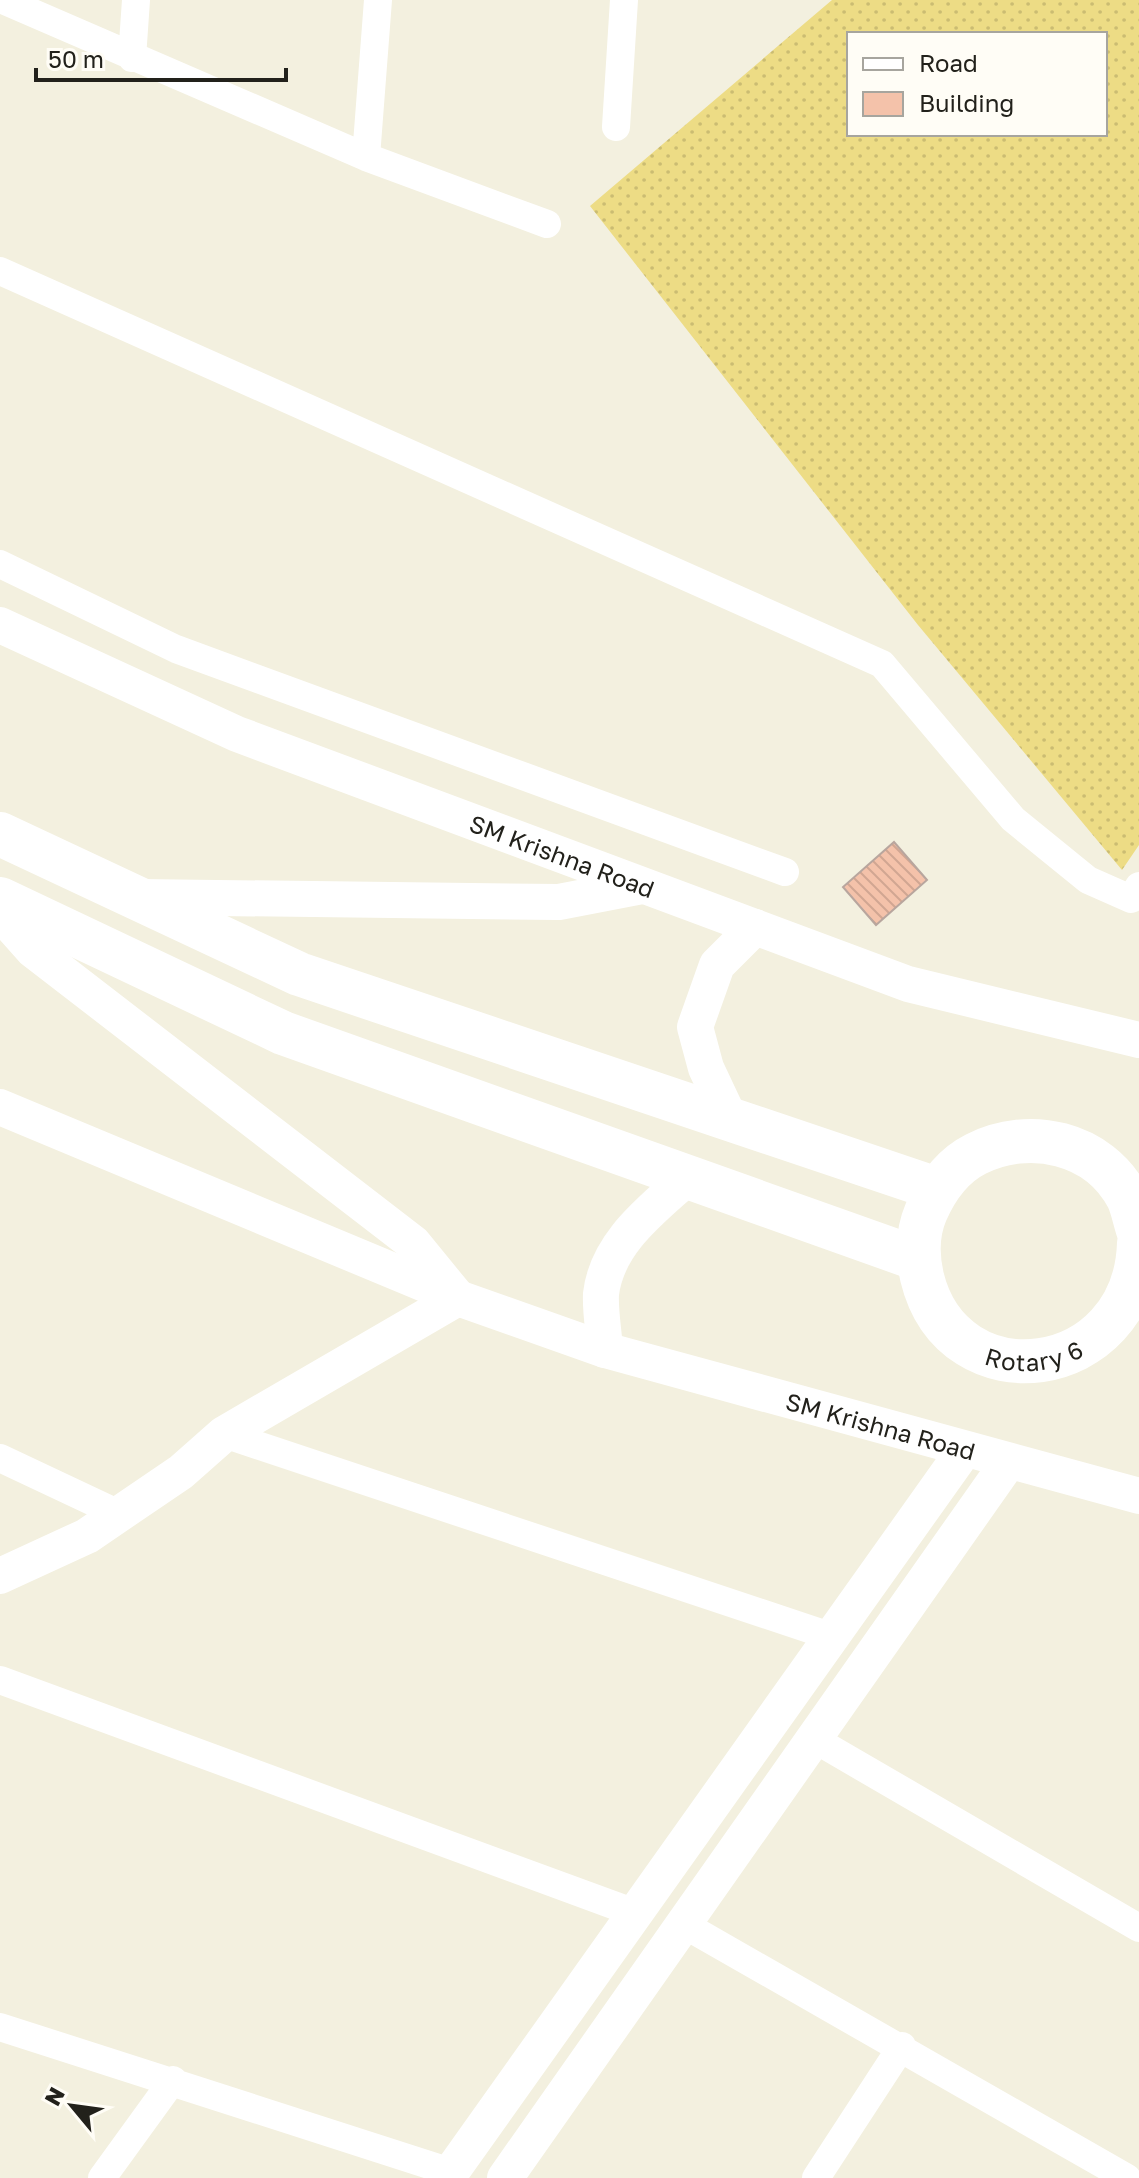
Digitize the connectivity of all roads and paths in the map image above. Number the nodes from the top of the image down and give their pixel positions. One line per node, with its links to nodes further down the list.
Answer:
1 (3, 0): 5 (street)
2 (136, 0): 5 (street)
3 (378, 0): 7 (street)
4 (624, 0): 6 (street)
5 (132, 58): 7 (street)
6 (616, 127)
7 (366, 157): 8 (street)
8 (547, 224)
9 (0, 271): 15 (street)
10 (0, 564): 13 (street)
11 (0, 625): 14 (street, SM Krishna Road)
12 (0, 834): 16 (highway)
13 (785, 872)
14 (643, 885): 16 (street); 19 (street, SM Krishna Road)
15 (1139, 886)
16 (133, 896): 22 (highway)
17 (0, 899): 23 (highway)
18 (0, 913): 28 (street)
19 (755, 927): 20 (street, SM Krishna Road); 22 (street)
20 (1139, 1040)
21 (0, 1107): 28 (street, SM Krishna Road)
22 (730, 1119): 24 (highway)
23 (688, 1177): 27 (highway); 30 (street)
24 (937, 1189): 25 (highway, Rotary 6); 27 (highway, Rotary 6)
25 (1139, 1233)
26 (1139, 1243): 29 (highway, Rotary 6)
27 (918, 1259): 29 (highway, Rotary 6)
28 (458, 1298): 30 (street, SM Krishna Road); 31 (street)
29 (1132, 1307)
30 (605, 1350): 32 (street, SM Krishna Road)
31 (224, 1434): 36 (street); 38 (street)
32 (965, 1449): 34 (street, SM Krishna Road); 38 (street)
33 (0, 1458): 36 (street)
34 (1009, 1461): 35 (street, SM Krishna Road); 40 (street)
35 (1139, 1496)
36 (121, 1515): 37 (street)
37 (0, 1576)
38 (830, 1636): 41 (street)
39 (0, 1680): 41 (street)
40 (814, 1739): 42 (street); 43 (street)
41 (635, 1913): 47 (street)
42 (683, 1924): 45 (street); 49 (street)
43 (1139, 1928)
44 (0, 2027): 46 (street)
45 (902, 2046): 50 (street); 51 (street)
46 (173, 2080): 47 (street); 48 (street)
47 (449, 2175)
48 (102, 2178)
49 (505, 2178)
50 (816, 2178)
51 (1127, 2178)

